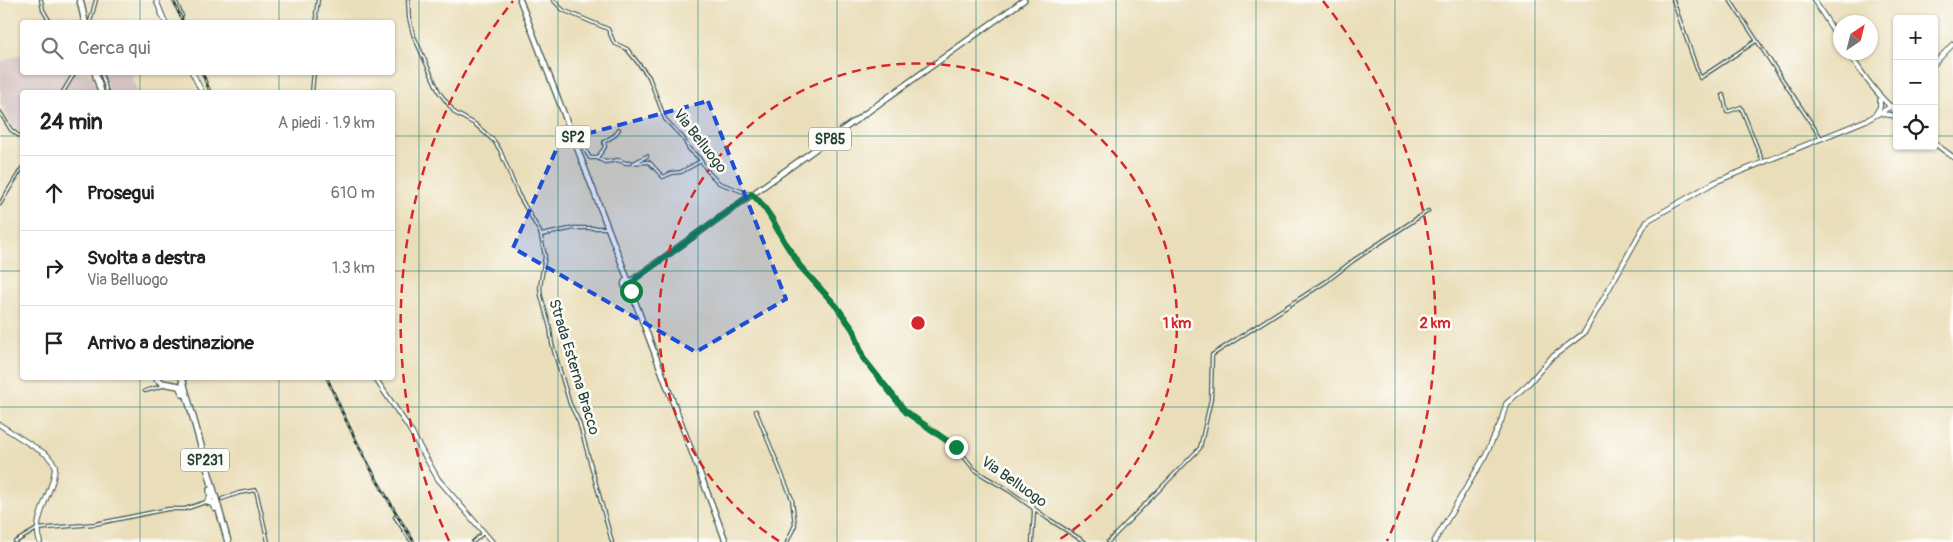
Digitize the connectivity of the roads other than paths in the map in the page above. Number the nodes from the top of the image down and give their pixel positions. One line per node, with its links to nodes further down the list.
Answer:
1 (41, 0): 17 (street)
2 (80, 0): 14 (street); 19 (highway)
3 (96, 0): 15 (street)
4 (156, 0): 21 (main road)
5 (175, 0): 16 (street)
6 (318, 0): 22 (street)
7 (408, 0): 61 (street, Strada Esterna Bracco)
8 (520, 0): 47 (main road, SP2)
9 (553, 0): 53 (street, Via Belluogo)
10 (1024, 0): 57 (main road, SP85)
11 (1672, 0): 24 (street)
12 (1730, 0): 24 (street)
13 (1814, 0): 23 (main road)
14 (86, 14): 15 (street); 18 (street)
15 (93, 14): 20 (street)
16 (182, 16)
17 (49, 20)
18 (85, 20)
19 (85, 20)
20 (87, 20)
21 (164, 20)
22 (317, 20)
23 (1833, 30)
24 (1756, 41): 48 (street)
25 (1953, 44): 27 (main road)
26 (1854, 60): 37 (main road)
27 (1938, 60)
28 (73, 75): 32 (street)
29 (98, 75): 33 (highway)
30 (194, 75): 34 (main road)
31 (314, 75): 35 (street)
32 (64, 90)
33 (102, 90)
34 (201, 90)
35 (312, 90)
36 (1722, 94): 54 (street)
37 (1882, 101): 38 (main road); 40 (main road); 44 (main road)
38 (1893, 102)
39 (1894, 105): 40 (main road)
40 (1889, 109): 42 (main road); 44 (main road)
41 (0, 112): 46 (street)
42 (1893, 112)
43 (1893, 114): 44 (main road)
44 (1874, 117): 48 (main road)
45 (619, 129): 52 (street)
46 (20, 137)
47 (573, 137): 52 (street); 60 (main road, SP2)
48 (1821, 138): 54 (main road)
49 (1938, 146): 51 (main road)
50 (647, 156): 55 (street)
51 (1953, 157)
52 (597, 158): 55 (street)
53 (701, 161): 55 (street); 57 (street, Via Belluogo)
54 (1763, 162): 97 (main road)
55 (634, 163)
56 (20, 171): 58 (street)
57 (752, 194): 62 (main road, SP85); 79 (street, Via Belluogo)
58 (0, 204)
59 (1428, 211): 96 (street)
60 (607, 228): 61 (street); 62 (main road, SP2)
61 (541, 235): 91 (street, Strada Esterna Bracco)
62 (629, 283): 92 (main road, SP2)
63 (173, 380): 68 (highway)
64 (180, 380): 69 (highway, SP231)
65 (180, 380): 71 (highway, SP231)
66 (187, 380): 69 (highway)
67 (376, 380): 83 (main road)
68 (160, 384): 70 (street); 71 (highway)
69 (185, 389): 74 (highway, SP231)
70 (145, 391)
71 (185, 398): 75 (highway, SP231)
72 (756, 411): 93 (street)
73 (0, 425): 82 (main road)
74 (207, 468): 76 (highway); 81 (highway, SP231)
75 (206, 475): 77 (highway); 81 (highway, SP231)
76 (222, 500): 81 (highway); 87 (street)
77 (208, 502): 81 (highway); 82 (street)
78 (1033, 504): 79 (street)
79 (1033, 509): 94 (street); 95 (street, Via Belluogo)
80 (395, 517): 88 (street)
81 (220, 522): 86 (highway, SP231)
82 (37, 529): 84 (street); 85 (main road)
83 (483, 533): 89 (street); 90 (main road)
84 (15, 542)
85 (40, 542)
86 (227, 542)
87 (268, 542)
88 (412, 542)
89 (474, 542)
90 (492, 542)
91 (612, 542)
92 (726, 542)
93 (787, 542)
94 (1032, 542)
95 (1085, 542)
96 (1108, 542)
97 (1434, 542)

